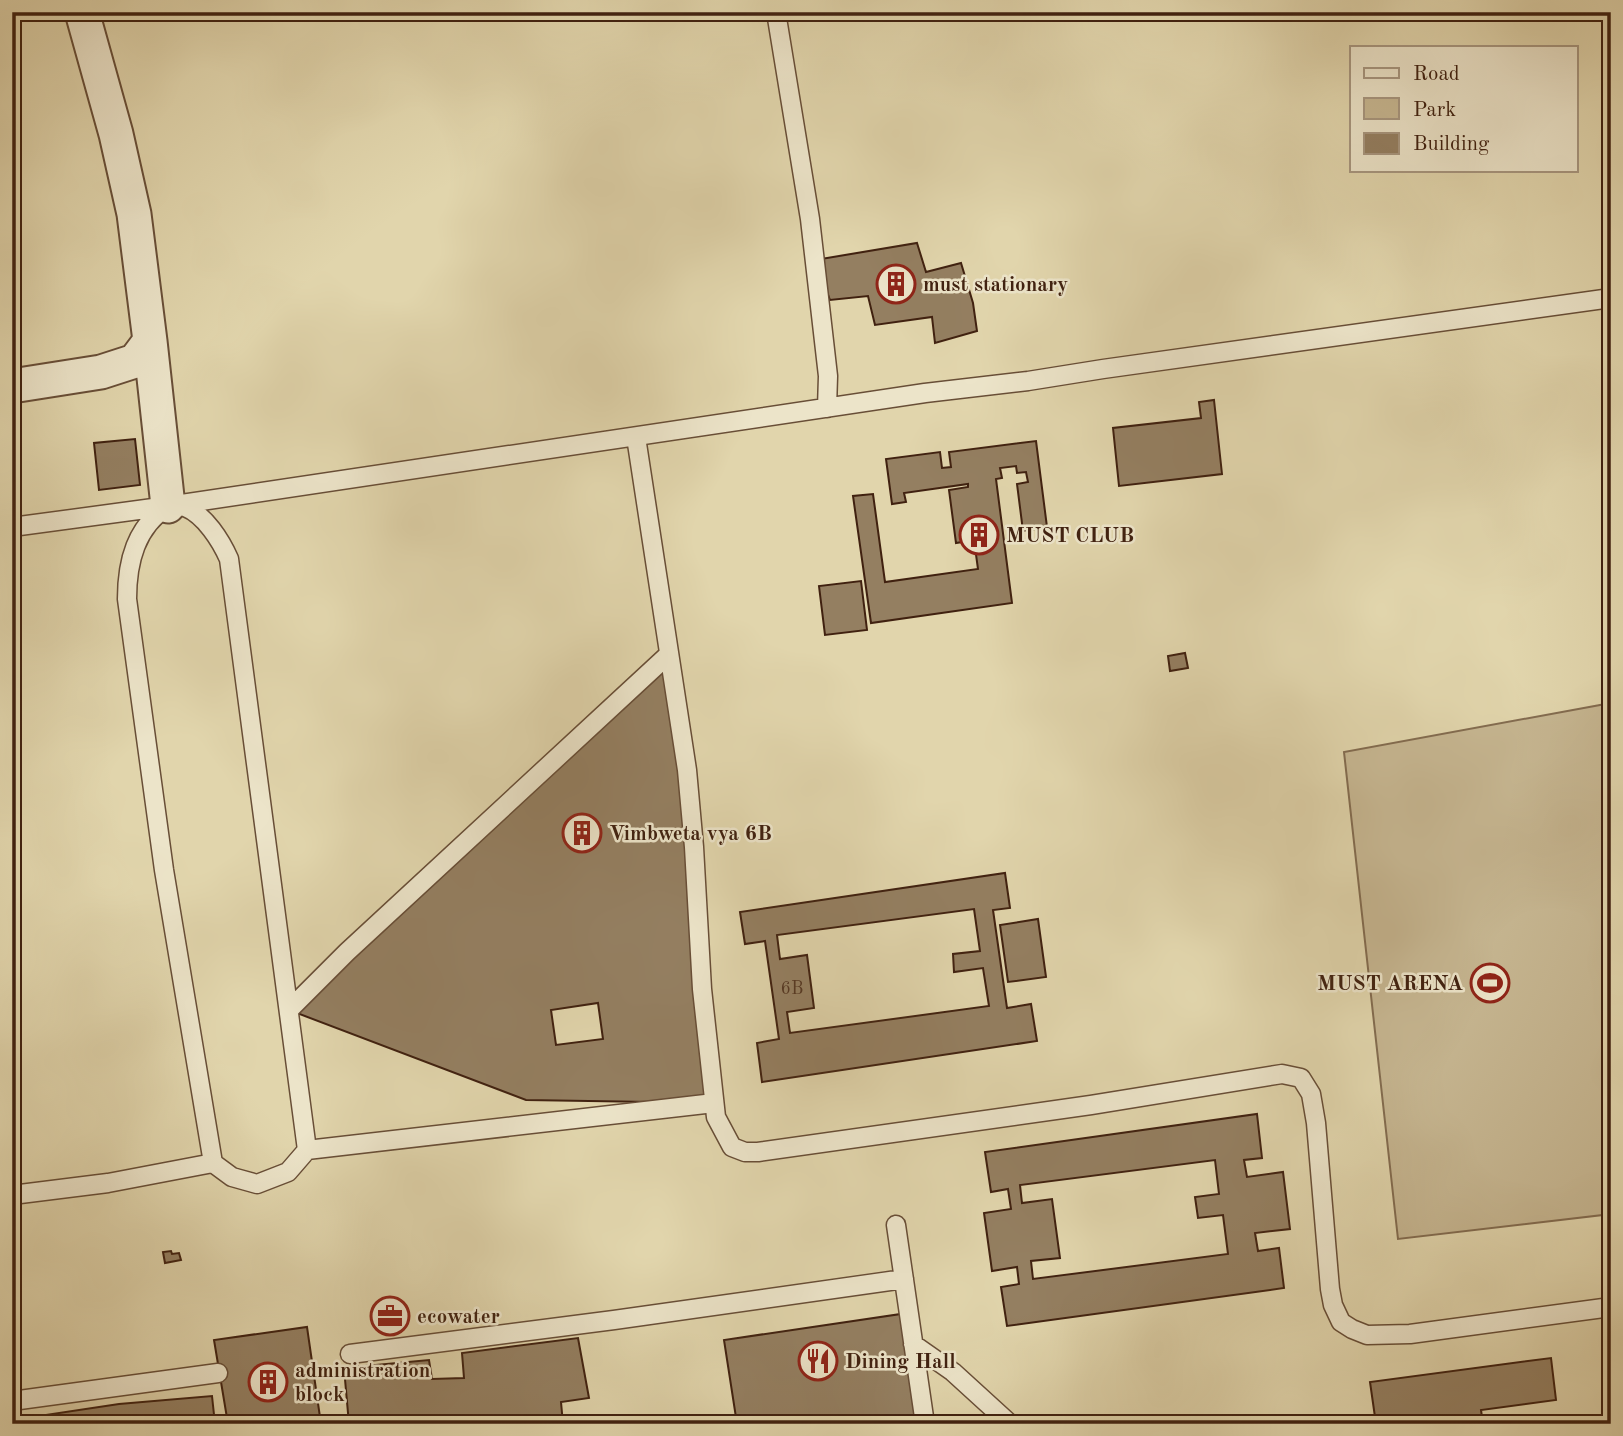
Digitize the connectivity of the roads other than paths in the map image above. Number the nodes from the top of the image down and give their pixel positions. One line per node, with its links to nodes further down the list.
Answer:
1 (82, 12): 4 (street)
2 (776, 12): 6 (lane)
3 (1611, 298): 6 (lane)
4 (150, 341): 5 (street); 8 (street)
5 (12, 386)
6 (827, 408): 7 (lane)
7 (636, 437): 8 (lane); 10 (lane)
8 (168, 506): 9 (lane); 11 (lane); 14 (lane)
9 (12, 527)
10 (668, 655): 11 (lane); 12 (lane)
11 (289, 1010): 13 (lane)
12 (714, 1104): 13 (lane); 18 (lane)
13 (307, 1150): 14 (lane)
14 (213, 1163): 15 (lane)
15 (12, 1195)
16 (895, 1225): 17 (lane)
17 (904, 1279): 19 (lane); 20 (lane)
18 (1611, 1307)
19 (913, 1344): 23 (lane); 24 (lane)
20 (350, 1354)
21 (218, 1373): 22 (lane)
22 (12, 1401)
23 (926, 1424)
24 (1010, 1424)

